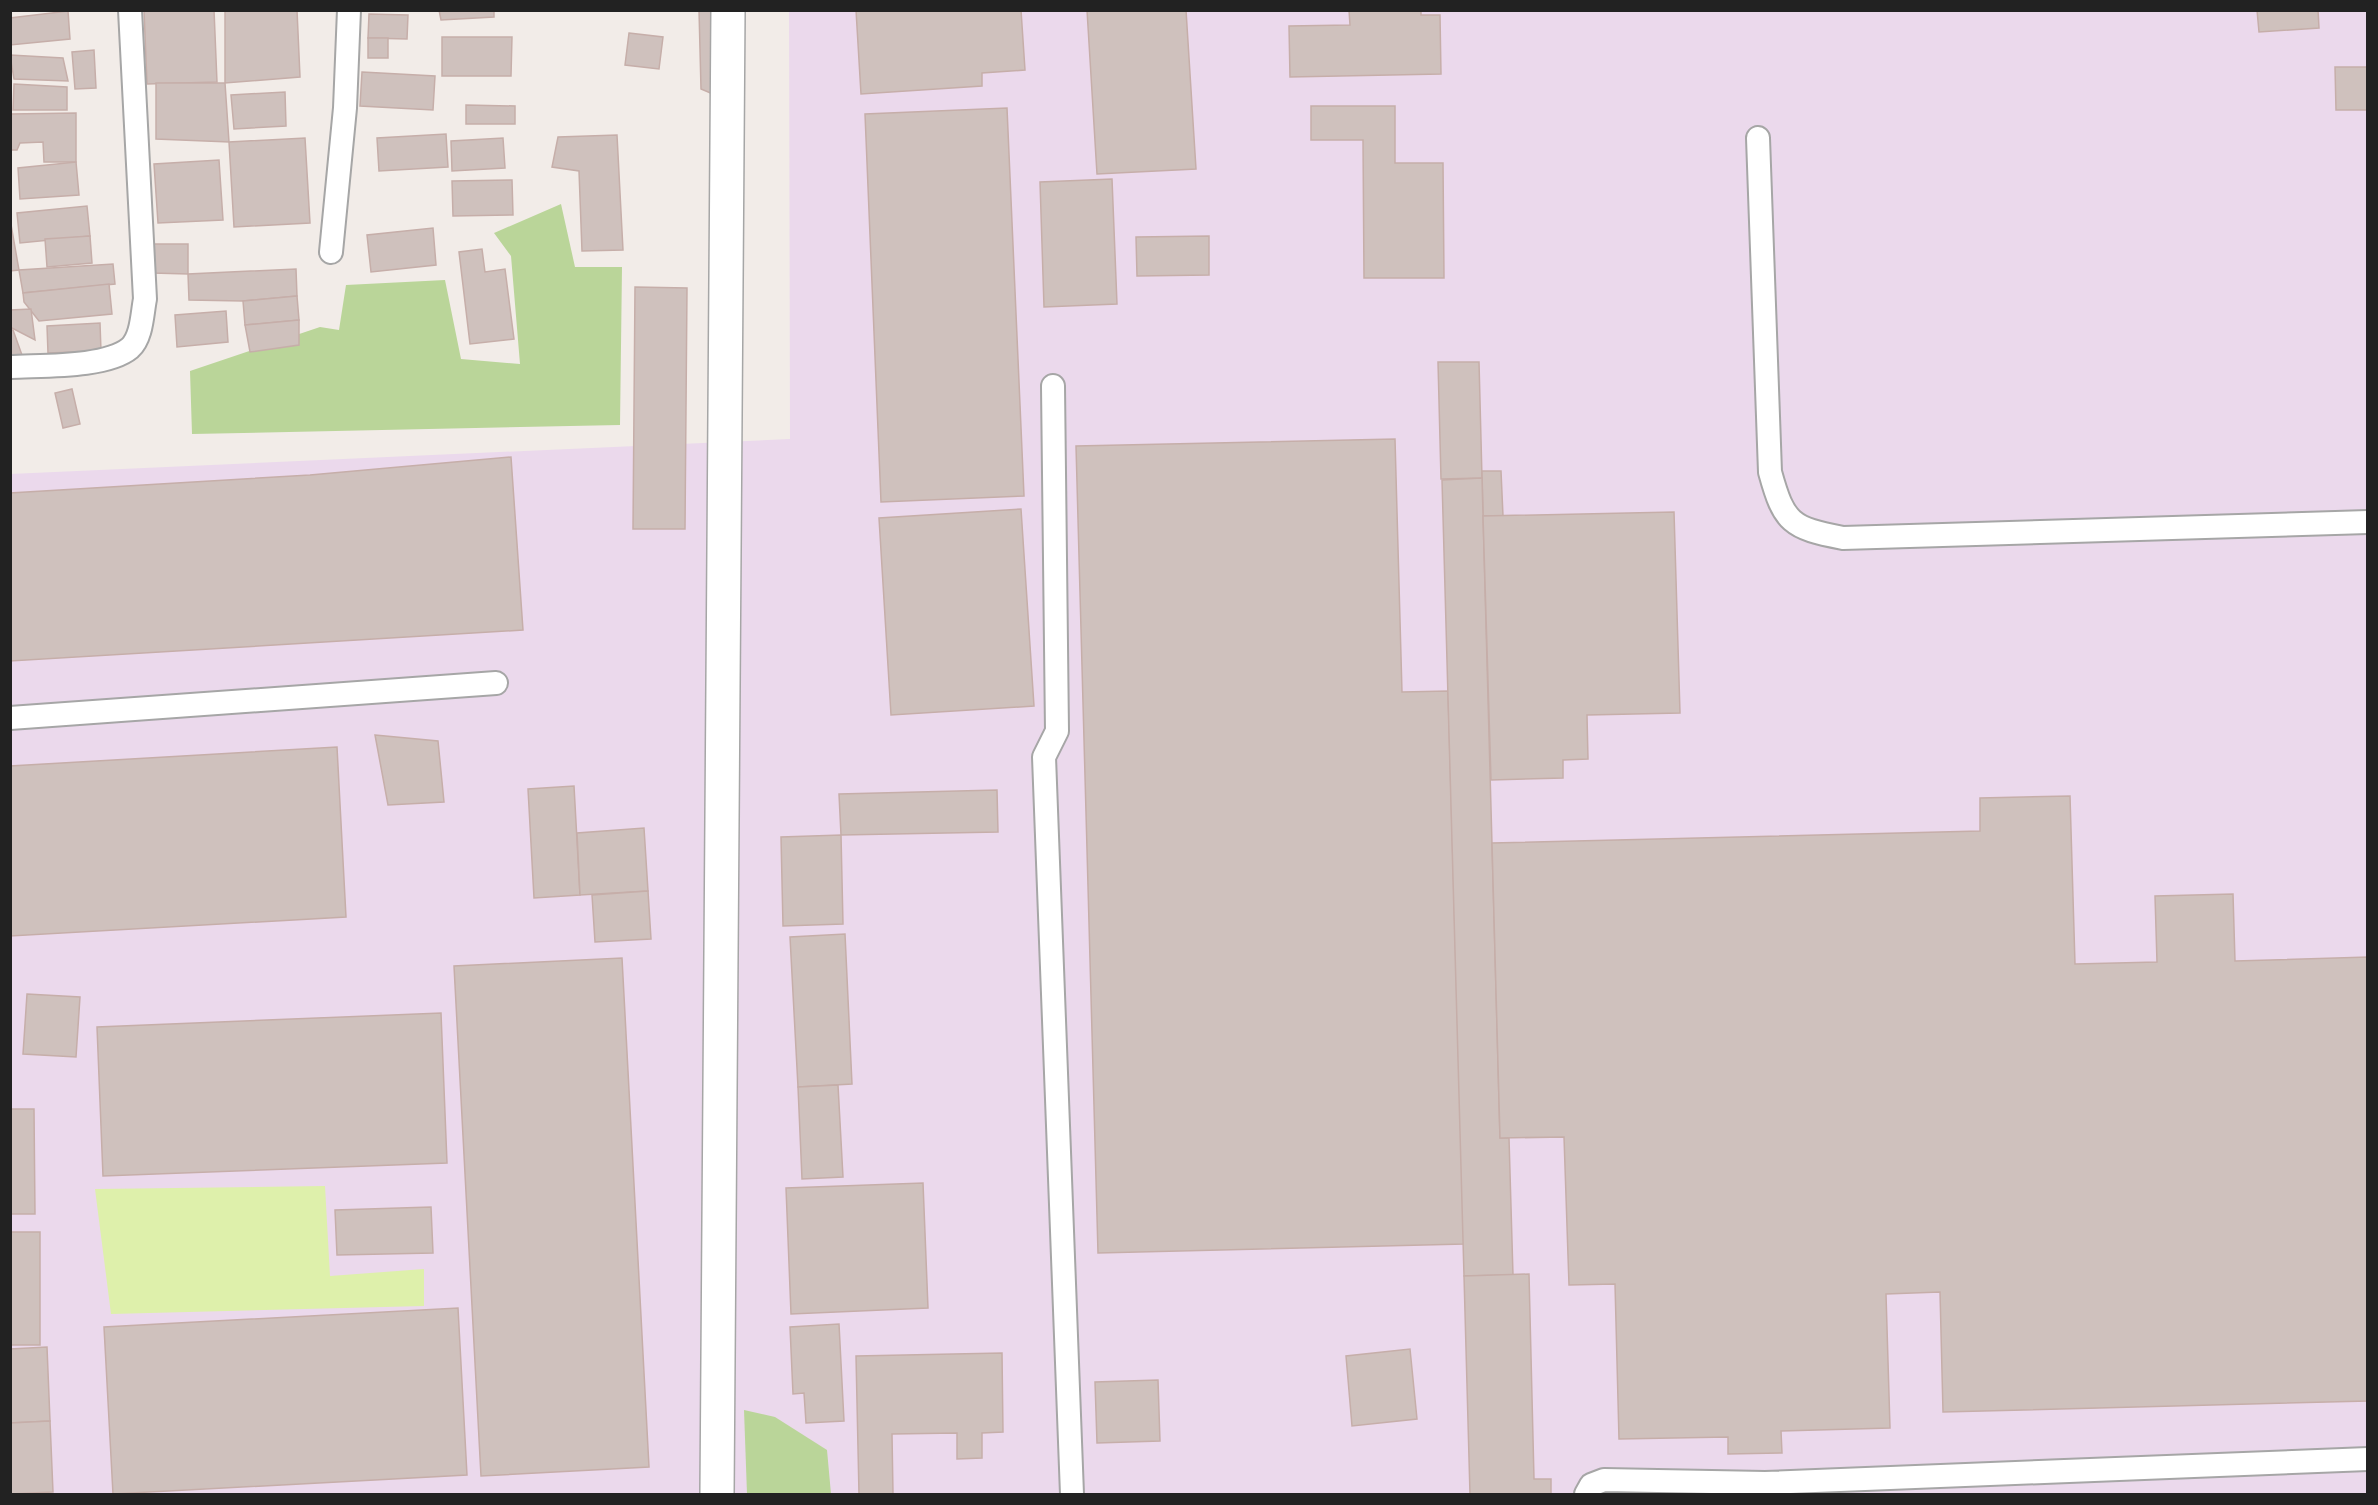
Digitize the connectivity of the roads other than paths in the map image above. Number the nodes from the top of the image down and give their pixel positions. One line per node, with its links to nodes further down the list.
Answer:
1 (130, 10): 6 (lane)
2 (349, 10): 5 (lane)
3 (728, 10): 12 (street)
4 (1758, 138): 8 (lane)
5 (331, 252)
6 (10, 367)
7 (1053, 386): 13 (lane)
8 (2367, 522)
9 (496, 683): 10 (lane)
10 (10, 718)
11 (2367, 1459): 14 (lane)
12 (717, 1494)
13 (1072, 1494)
14 (1586, 1494)

